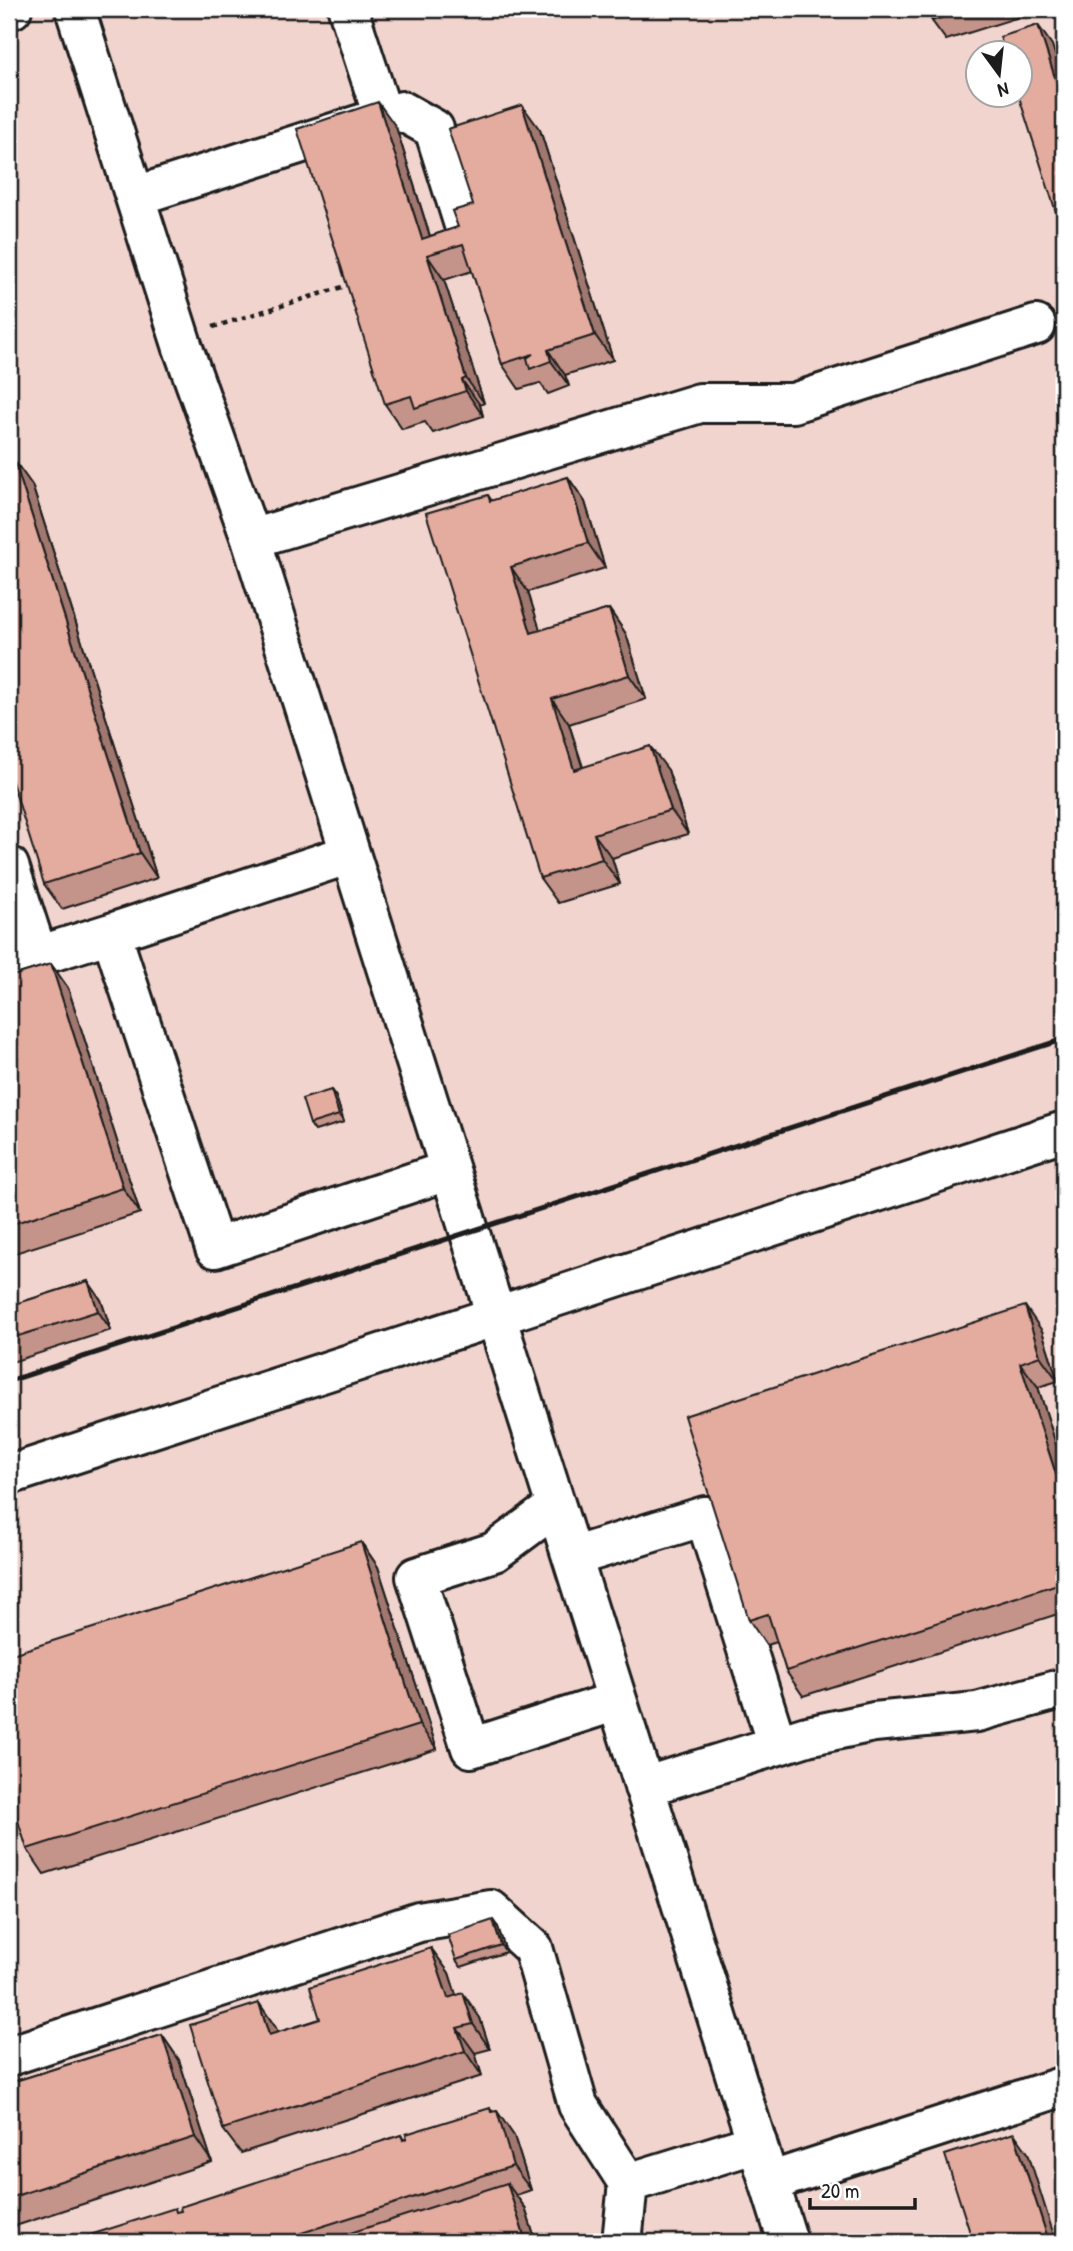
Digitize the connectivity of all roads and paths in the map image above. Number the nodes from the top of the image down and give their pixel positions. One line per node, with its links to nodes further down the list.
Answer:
1 (75, 9): 4 (lane)
2 (348, 9): 3 (lane)
3 (383, 116): 4 (lane); 5 (lane)
4 (136, 196): 9 (lane)
5 (464, 225)
6 (349, 285): 8 (path)
7 (1036, 325): 9 (lane)
8 (207, 329)
9 (251, 538): 10 (lane)
10 (350, 854): 12 (lane); 15 (lane)
11 (9, 866): 13 (lane)
12 (111, 933): 13 (lane); 15 (lane)
13 (23, 961)
14 (1064, 1131): 16 (lane)
15 (450, 1170): 16 (lane)
16 (496, 1316): 17 (lane); 18 (lane)
17 (9, 1475)
18 (556, 1506): 19 (lane); 21 (lane)
19 (572, 1558): 21 (lane); 22 (lane)
20 (1064, 1688): 22 (lane)
21 (617, 1701): 23 (lane)
22 (776, 1745): 23 (lane)
23 (645, 1787): 26 (lane)
24 (9, 2056): 28 (lane)
25 (1064, 2086): 27 (lane)
26 (757, 2143): 27 (lane); 28 (lane)
27 (769, 2182): 30 (lane)
28 (628, 2183): 29 (lane)
29 (622, 2242)
30 (788, 2242)

